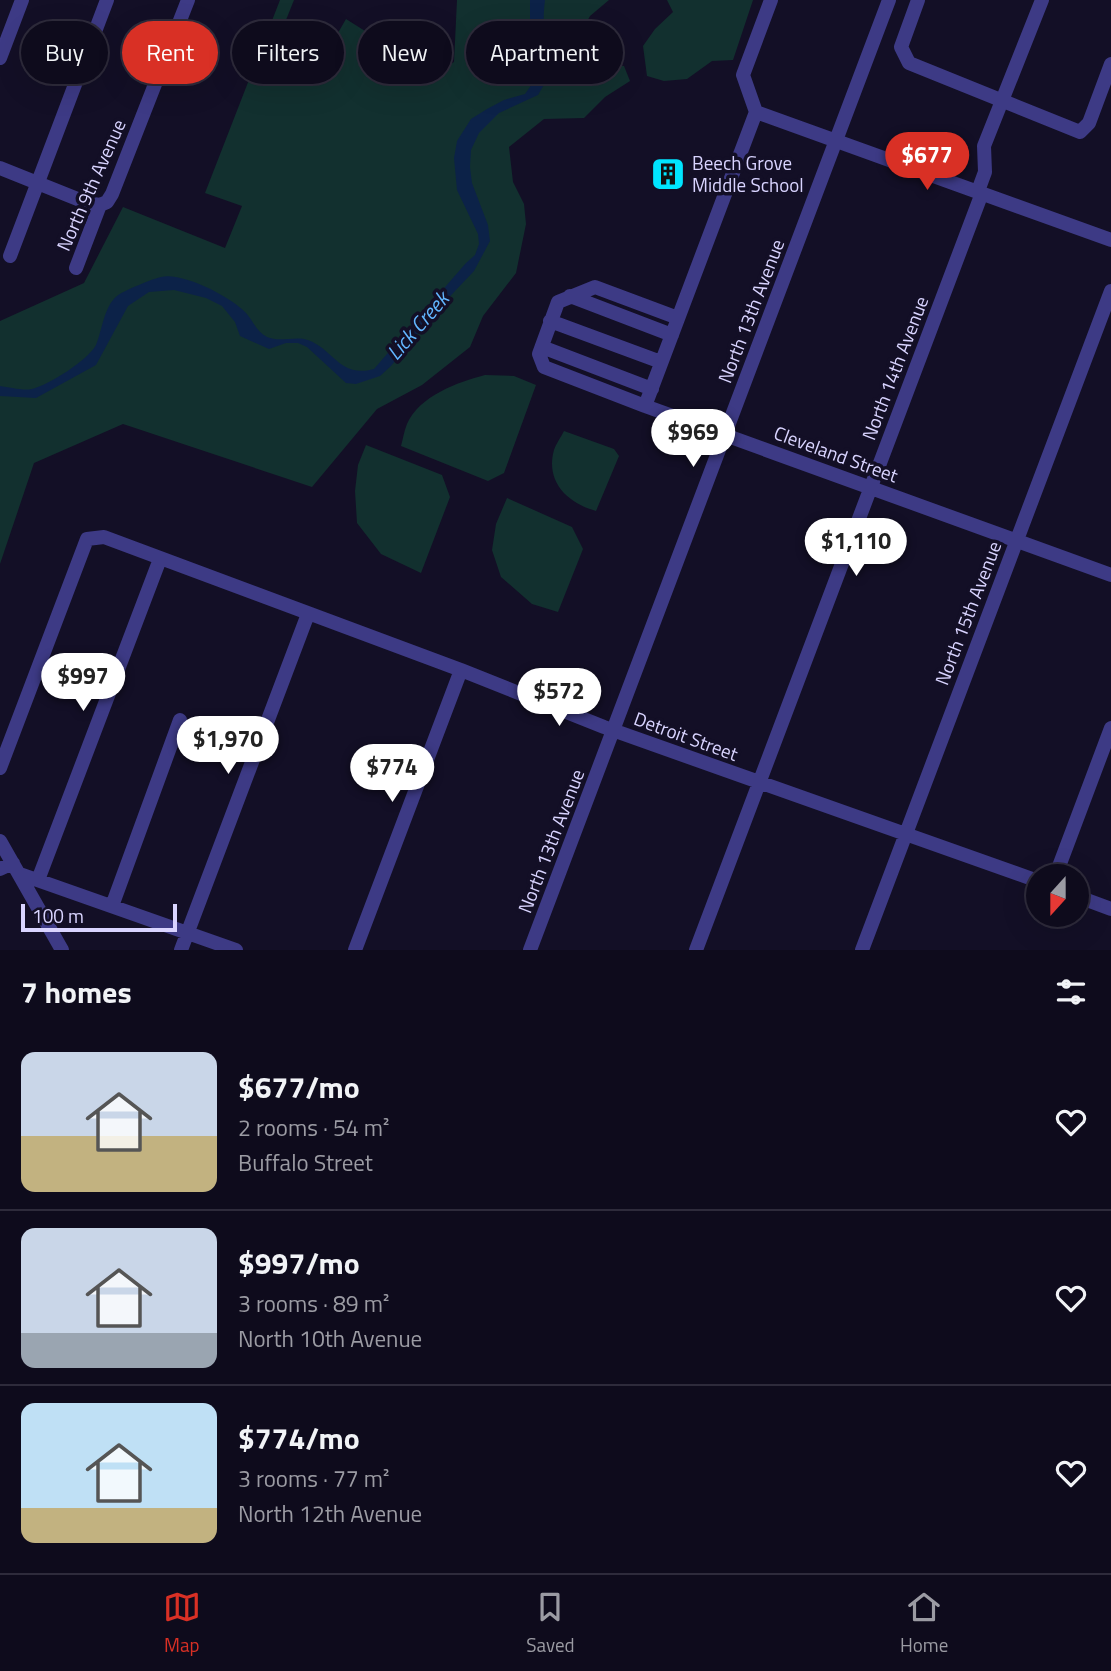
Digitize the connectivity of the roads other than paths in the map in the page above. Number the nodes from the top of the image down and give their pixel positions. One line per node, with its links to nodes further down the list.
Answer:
1 (22, 0): 8 (street)
2 (107, 0): 14 (street)
3 (188, 0): 16 (street, North 9th Avenue)
4 (771, 0): 11 (street)
5 (889, 0): 12 (street, North 13th Avenue)
6 (1042, 0): 10 (street, North 14th Avenue)
7 (913, 1): 10 (street)
8 (0, 58)
9 (1111, 64): 10 (street)
10 (1002, 100): 15 (street, North 14th Avenue)
11 (756, 112): 12 (street); 22 (street)
12 (836, 141): 15 (street); 29 (street, North 13th Avenue)
13 (0, 169): 14 (street)
14 (38, 184): 16 (street); 18 (street)
15 (977, 191): 17 (street); 30 (street, North 14th Avenue)
16 (100, 205): 19 (street, North 9th Avenue)
17 (1111, 240)
18 (10, 256)
19 (76, 268)
20 (1111, 290): 31 (street, North 15th Avenue)
21 (570, 296): 22 (street); 23 (street); 24 (street)
22 (678, 318): 24 (street)
23 (551, 321): 25 (street); 26 (street)
24 (671, 335): 26 (street)
25 (542, 347): 27 (street); 28 (street, Cleveland Street)
26 (662, 362): 27 (street)
27 (652, 389): 28 (street)
28 (645, 406): 29 (street, Cleveland Street)
29 (725, 434): 30 (street, Cleveland Street); 38 (street, North 13th Avenue)
30 (871, 488): 31 (street, Cleveland Street); 40 (street, North 14th Avenue)
31 (1017, 540): 33 (street, Cleveland Street); 41 (street, North 15th Avenue)
32 (160, 559): 34 (street, Detroit Street); 39 (street, Detroit Street); 46 (street)
33 (1111, 575)
34 (308, 614): 35 (street, Detroit Street); 50 (street)
35 (461, 670): 38 (street, Detroit Street); 54 (street)
36 (180, 720): 48 (street)
37 (1111, 728): 43 (street)
38 (613, 731): 40 (street, Detroit Street); 55 (street, North 13th Avenue)
39 (0, 768)
40 (760, 783): 41 (street, Detroit Street); 56 (street, North 14th Avenue)
41 (906, 835): 45 (street, Detroit Street); 57 (street, North 15th Avenue)
42 (0, 841): 44 (street)
43 (1060, 864)
44 (11, 868): 46 (street); 51 (street)
45 (1026, 877)
46 (38, 880): 48 (street)
47 (1089, 901): 49 (street)
48 (112, 906): 50 (street)
49 (1111, 909)
50 (187, 932): 52 (street); 53 (street)
51 (62, 950)
52 (181, 950)
53 (236, 950)
54 (355, 950)
55 (530, 950)
56 (696, 950)
57 (862, 950)

